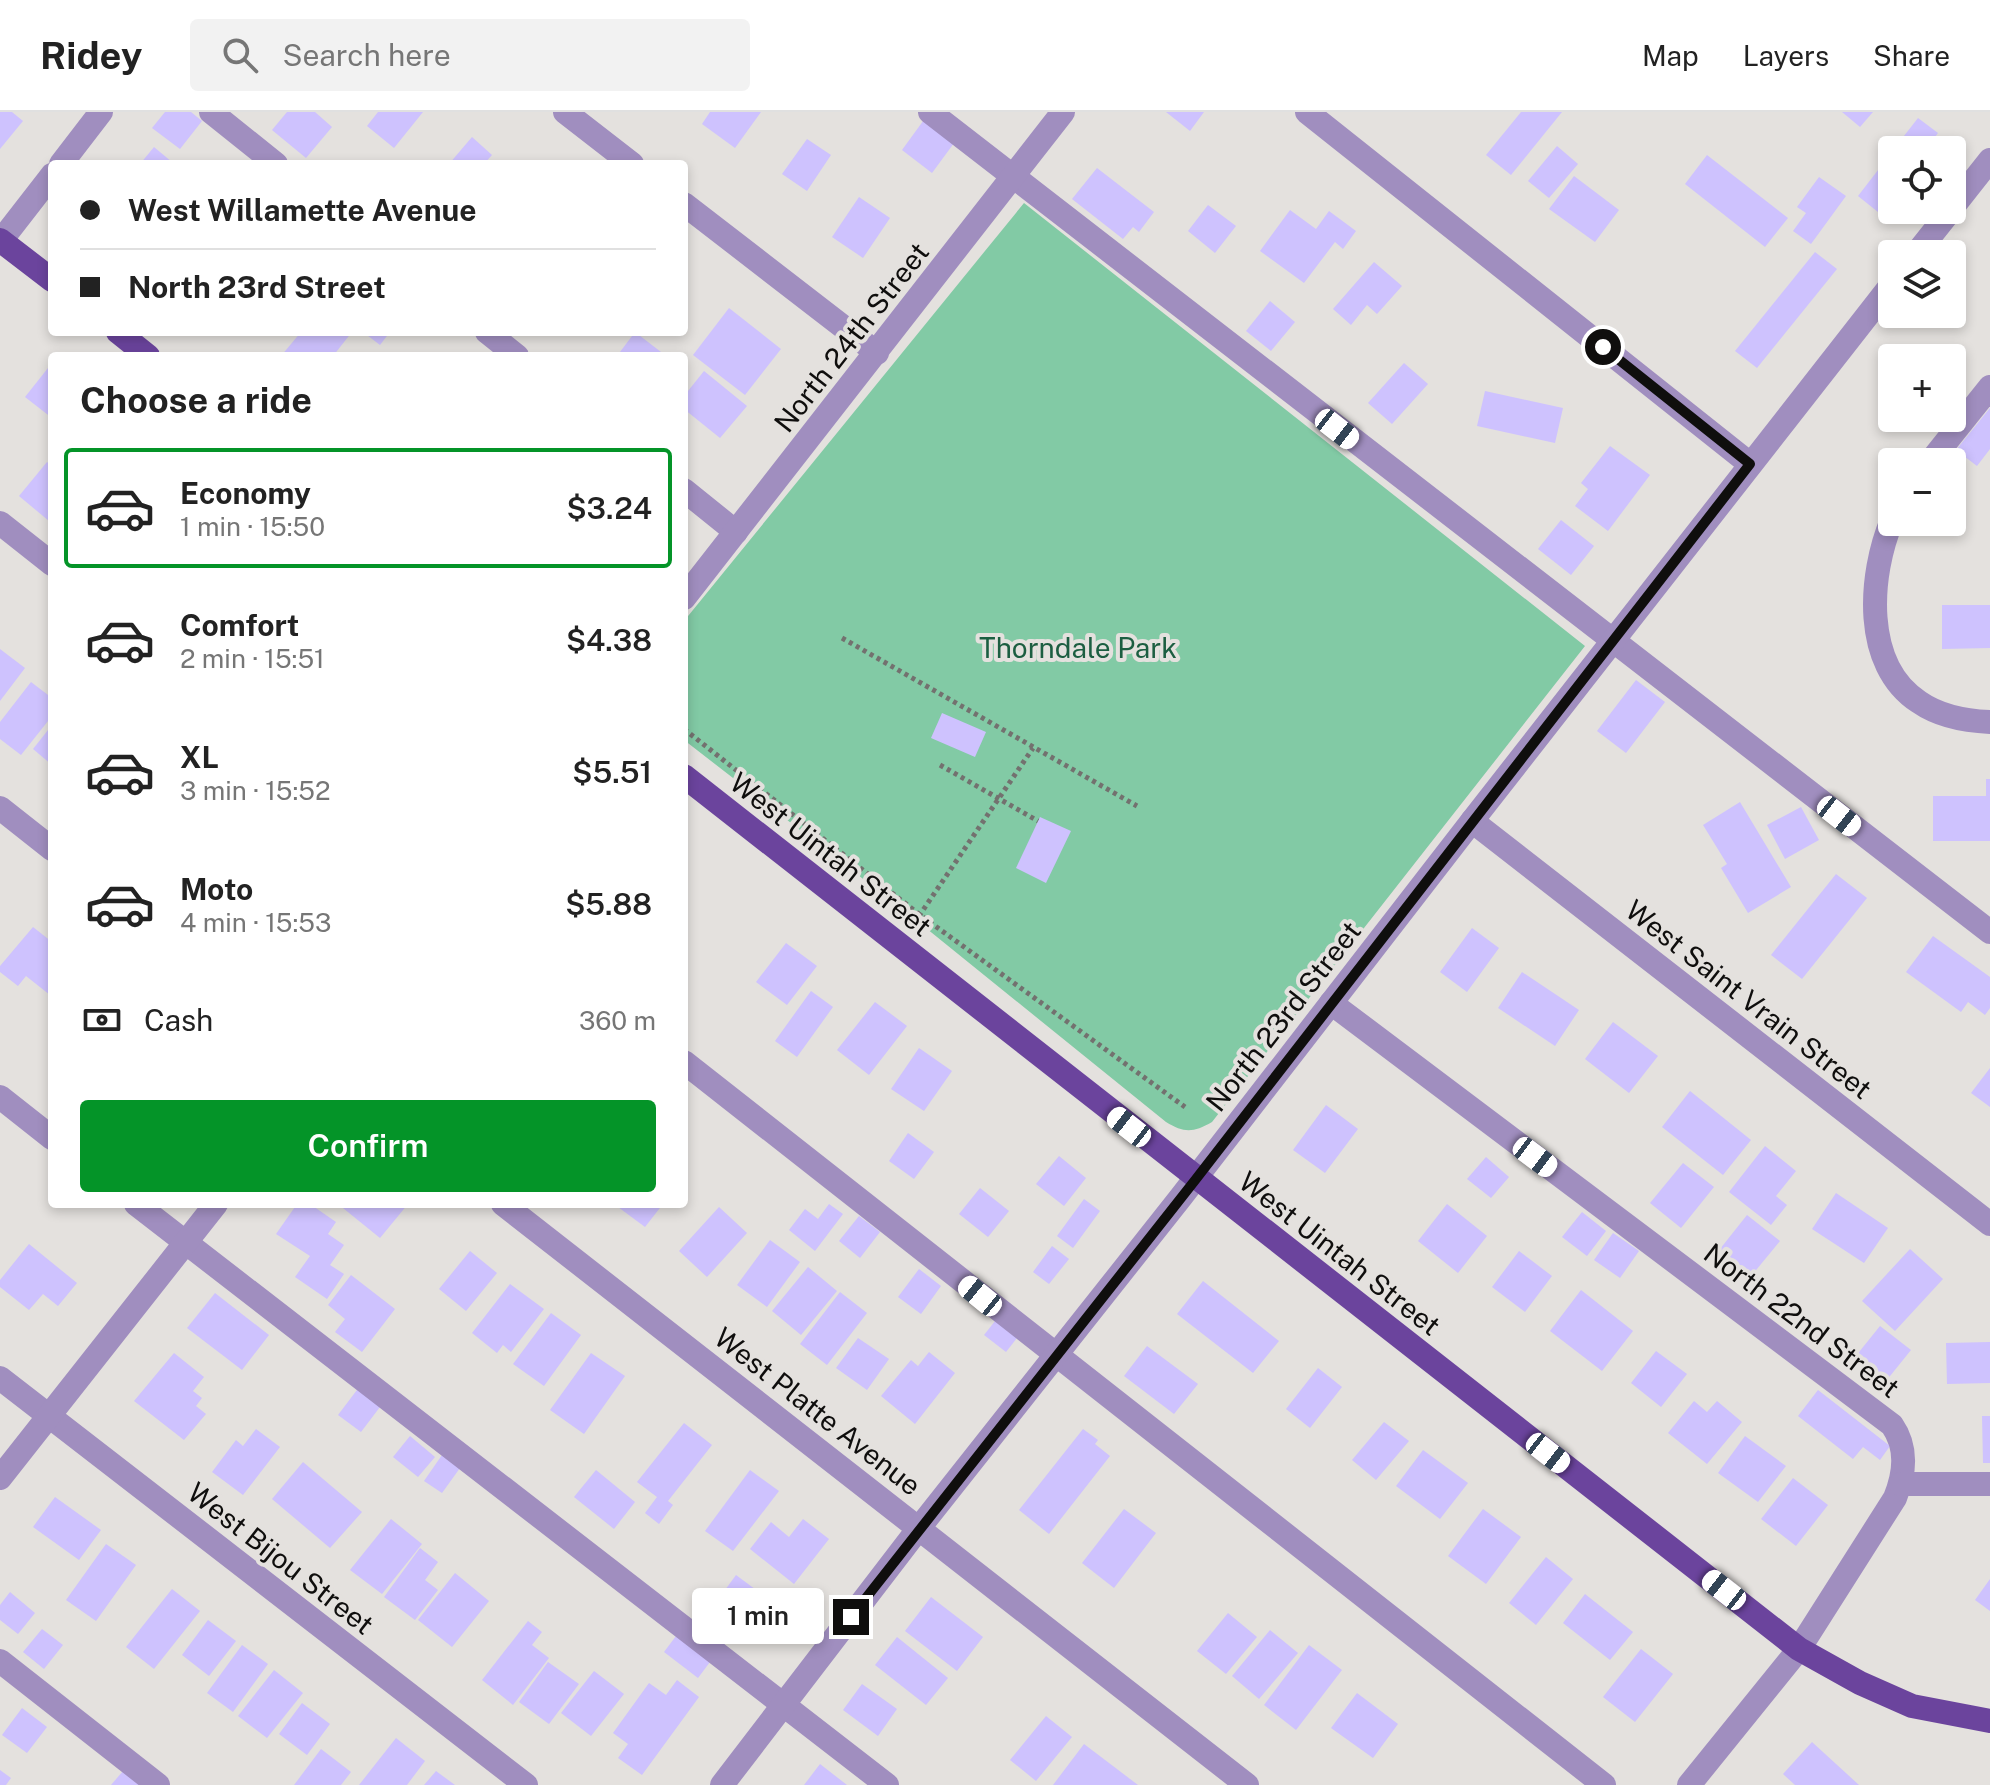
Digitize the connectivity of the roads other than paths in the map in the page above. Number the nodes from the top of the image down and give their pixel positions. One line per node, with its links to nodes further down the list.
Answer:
1 (101, 112): 7 (street)
2 (211, 112): 8 (street)
3 (565, 112): 9 (street)
4 (930, 112): 11 (street)
5 (1063, 112): 11 (street, North 24th Street)
6 (1307, 112): 27 (street)
7 (64, 160)
8 (271, 160)
9 (627, 160)
10 (1990, 160): 13 (street)
11 (1013, 177): 24 (street, North 24th Street); 34 (street)
12 (48, 180): 17 (street)
13 (1966, 190)
14 (688, 207): 24 (street)
15 (1939, 224): 16 (street)
16 (1927, 240)
17 (0, 241): 18 (main road)
18 (48, 277)
19 (1878, 302): 27 (street, North 23rd Street)
20 (123, 336): 22 (main road)
21 (492, 336): 23 (street)
22 (143, 352)
23 (512, 352)
24 (877, 353): 30 (street, North 24th Street)
25 (1990, 387): 26 (street)
26 (1941, 448)
27 (1750, 464): 34 (street, North 23rd Street)
28 (688, 493): 30 (street)
29 (0, 523): 32 (street)
30 (736, 532): 33 (street, North 24th Street)
31 (1887, 536): 35 (street)
32 (48, 561)
33 (688, 593)
34 (1612, 642): 38 (street, North 23rd Street); 40 (street)
35 (1990, 722)
36 (688, 779): 45 (main road, West Uintah Street)
37 (0, 808): 39 (street)
38 (1472, 821): 41 (street, North 23rd Street); 49 (street, West Saint Vrain Street)
39 (48, 846)
40 (1990, 932)
41 (1331, 1003): 45 (street, North 23rd Street); 55 (street, North 22nd Street)
42 (688, 1065): 51 (street)
43 (0, 1097): 44 (street)
44 (48, 1135)
45 (1196, 1179): 51 (street, North 23rd Street); 58 (main road, West Uintah Street)
46 (141, 1208): 50 (street)
47 (213, 1208): 50 (street)
48 (508, 1208): 57 (street, West Platte Avenue)
49 (1990, 1224)
50 (186, 1243): 53 (street); 60 (street)
51 (1056, 1355): 57 (street, North 23rd Street); 67 (street)
52 (0, 1378): 53 (street, West Bijou Street)
53 (49, 1416): 54 (street); 63 (street, West Bijou Street)
54 (0, 1478)
55 (1901, 1484): 56 (street); 58 (street, North 22nd Street)
56 (1990, 1484)
57 (919, 1528): 60 (street, North 23rd Street); 66 (street, West Platte Avenue)
58 (1799, 1649): 61 (main road, West Uintah Street); 68 (street, North 22nd Street)
59 (0, 1661): 62 (street)
60 (784, 1704): 64 (street, North 23rd Street); 65 (street)
61 (1990, 1721)
62 (158, 1785)
63 (526, 1785)
64 (722, 1785)
65 (887, 1785)
66 (1247, 1785)
67 (1604, 1785)
68 (1689, 1785)

